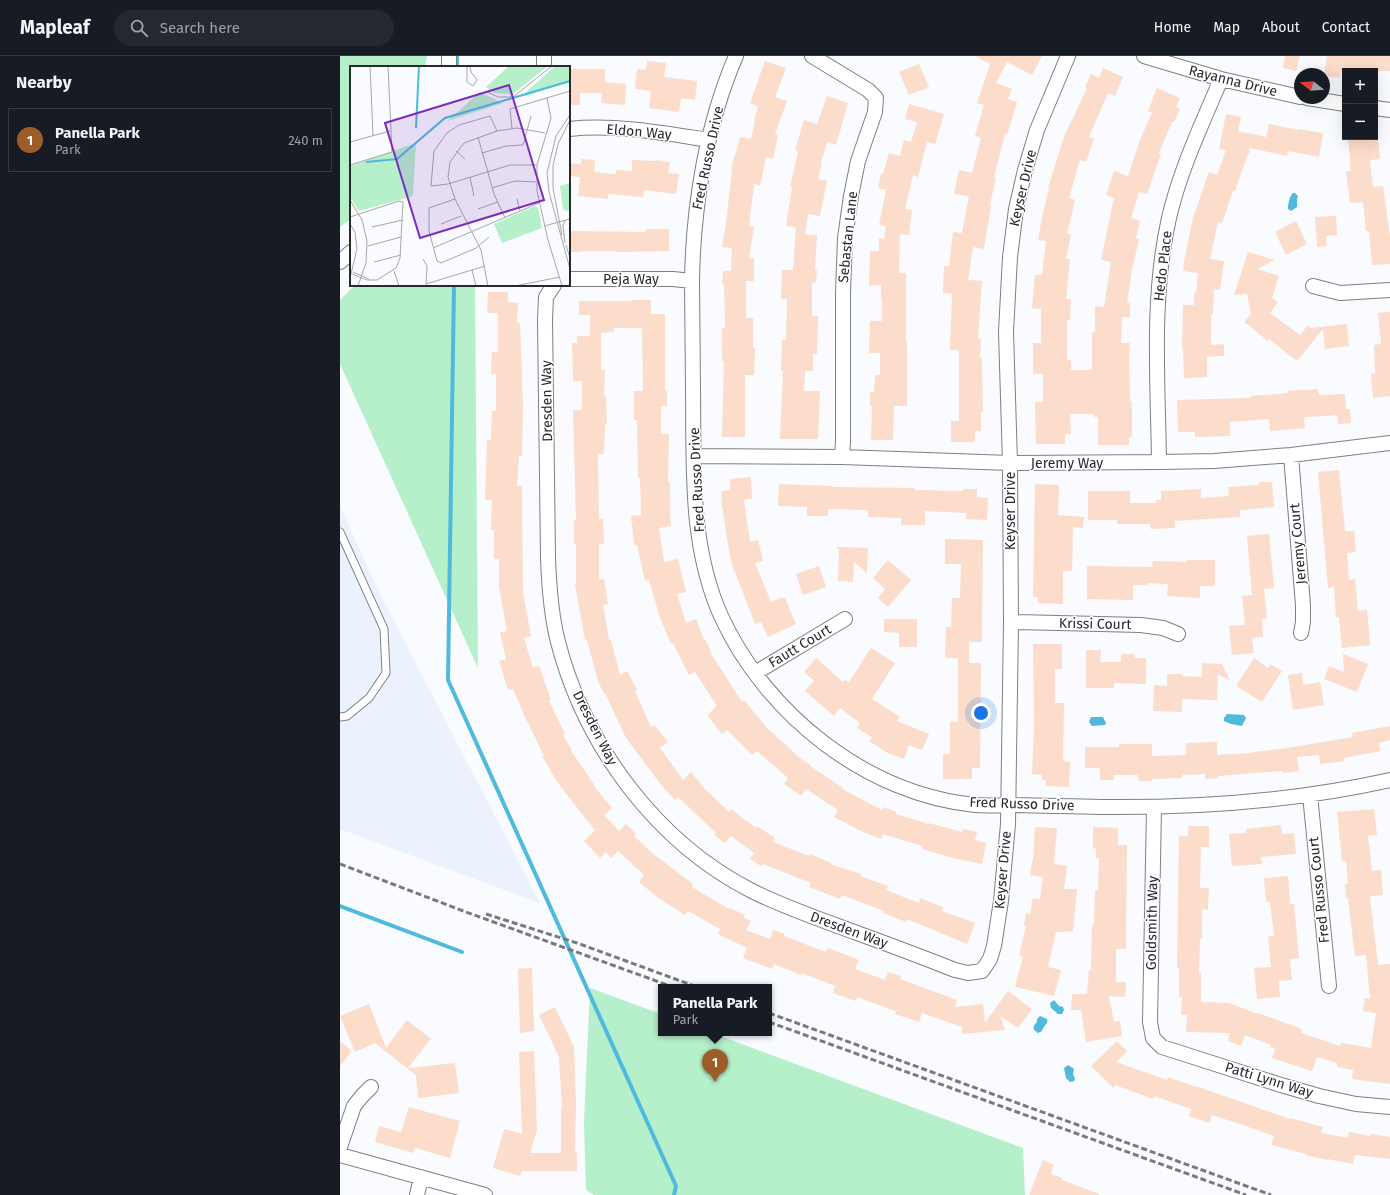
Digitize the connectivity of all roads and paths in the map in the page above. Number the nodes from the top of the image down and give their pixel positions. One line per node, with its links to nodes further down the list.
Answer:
1 (736, 56): 12 (street, Fred Russo Drive)
2 (812, 56): 23 (street, Sebastan Lane)
3 (1068, 56): 24 (street, Keyser Drive)
4 (1144, 56): 5 (street, Rayanna Drive)
5 (1222, 79): 6 (street, Rayanna Drive); 25 (street, Hedo Place)
6 (1294, 96)
7 (1330, 102): 8 (street)
8 (1342, 104)
9 (1378, 108): 10 (street)
10 (1390, 110)
11 (570, 130): 12 (street, Eldon Way)
12 (709, 140): 16 (street, Fred Russo Drive)
13 (350, 253): 14 (street)
14 (340, 262)
15 (570, 279): 16 (street, Peja Way)
16 (692, 281): 22 (street, Fred Russo Drive)
17 (552, 286): 37 (street, Dresden Way)
18 (1313, 286): 19 (street)
19 (1390, 290)
20 (1390, 444): 21 (street, Jeremy Way)
21 (1291, 454): 25 (street, Jeremy Way); 29 (street, Jeremy Court)
22 (695, 456): 23 (street, Jeremy Way); 31 (street, Fred Russo Drive)
23 (842, 457): 24 (street, Jeremy Way)
24 (1010, 462): 25 (street, Jeremy Way); 28 (street, Keyser Drive)
25 (1159, 462)
26 (340, 532): 32 (lane)
27 (845, 619): 31 (street, Fautt Court)
28 (1010, 622): 30 (street, Krissi Court); 35 (street, Keyser Drive)
29 (1301, 633)
30 (1178, 634)
31 (755, 673): 35 (street, Fred Russo Drive)
32 (340, 717)
33 (1390, 780): 34 (street, Fred Russo Drive)
34 (1310, 795): 36 (street, Fred Russo Drive); 38 (street, Fred Russo Court)
35 (1008, 805): 36 (street, Fred Russo Drive); 37 (street, Keyser Drive)
36 (1154, 808): 39 (street, Goldsmith Way)
37 (982, 971)
38 (1328, 986)
39 (1153, 1038): 41 (street, Patti Lynn Way)
40 (371, 1087): 42 (street)
41 (1390, 1108)
42 (340, 1147)
43 (340, 1155): 44 (street)
44 (421, 1177): 45 (street); 46 (street)
45 (417, 1195)
46 (485, 1195)

